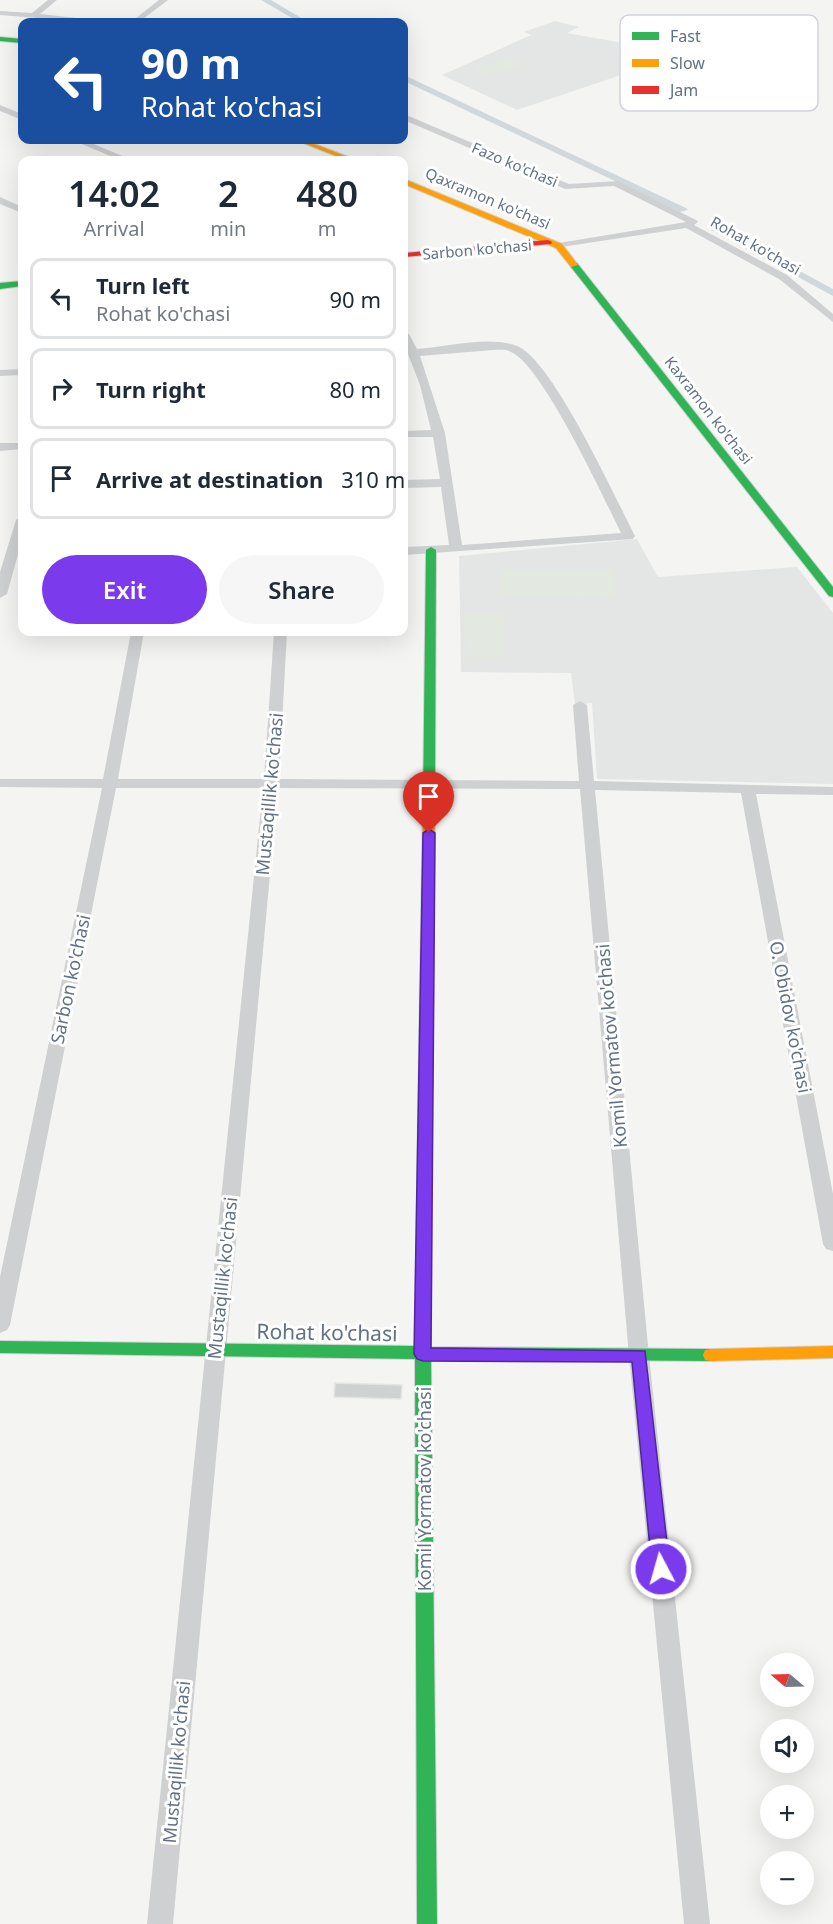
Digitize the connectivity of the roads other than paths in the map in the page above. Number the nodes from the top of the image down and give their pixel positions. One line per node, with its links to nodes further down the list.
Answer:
1 (53, 0): 4 (street)
2 (164, 0): 6 (street)
3 (0, 13): 4 (street)
4 (33, 16): 5 (street)
5 (58, 18)
6 (140, 18)
7 (0, 39): 8 (street)
8 (18, 41)
9 (0, 108): 10 (street)
10 (18, 115)
11 (408, 119): 19 (street, Fazo ko'chasi)
12 (86, 144): 14 (street)
13 (310, 144): 15 (street)
14 (117, 156)
15 (341, 156)
16 (408, 183): 20 (street, Qaxramon ko'chasi)
17 (0, 200): 18 (street)
18 (18, 208)
19 (690, 224): 20 (street); 24 (street, Rohat ko'chasi)
20 (555, 244): 21 (street, Sarbon ko'chasi); 42 (street, Kaxramon ko'chasi)
21 (408, 255)
22 (18, 284): 23 (street)
23 (0, 286)
24 (833, 319)
25 (408, 342): 26 (street)
26 (417, 359): 27 (street); 30 (street); 37 (street)
27 (408, 363)
28 (18, 372): 29 (street)
29 (0, 373)
30 (439, 433): 31 (street); 34 (street)
31 (408, 434)
32 (18, 446): 33 (street)
33 (0, 447)
34 (446, 483): 35 (street); 37 (street)
35 (408, 484)
36 (18, 534): 40 (street)
37 (456, 549): 39 (street)
38 (408, 550): 39 (street)
39 (431, 550): 50 (street, Komil Yormatov ko'chasi)
40 (11, 559): 41 (street)
41 (0, 594)
42 (833, 594)
43 (136, 636): 47 (street, Sarbon ko'chasi)
44 (281, 636): 48 (street, Mustaqillik ko'chasi)
45 (580, 705): 49 (street, Komil Yormatov ko'chasi)
46 (0, 783): 47 (street)
47 (110, 783): 48 (street); 54 (street, Sarbon ko'chasi)
48 (271, 785): 50 (street); 56 (street, Mustaqillik ko'chasi)
49 (587, 785): 50 (street); 51 (street); 59 (street, Komil Yormatov ko'chasi)
50 (429, 786): 58 (street, Komil Yormatov ko'chasi)
51 (748, 790): 52 (street); 53 (street, O. Obidov ko'chasi)
52 (833, 791)
53 (833, 1244)
54 (0, 1325)
55 (0, 1347): 56 (street, Rohat ko'chasi)
56 (214, 1351): 58 (street, Rohat ko'chasi); 60 (street, Mustaqillik ko'chasi)
57 (833, 1352): 59 (street, Rohat ko'chasi)
58 (423, 1354): 59 (street, Rohat ko'chasi); 61 (street, Komil Yormatov ko'chasi)
59 (639, 1356): 62 (street, Komil Yormatov ko'chasi)
60 (160, 1924)
61 (427, 1924)
62 (698, 1924)

